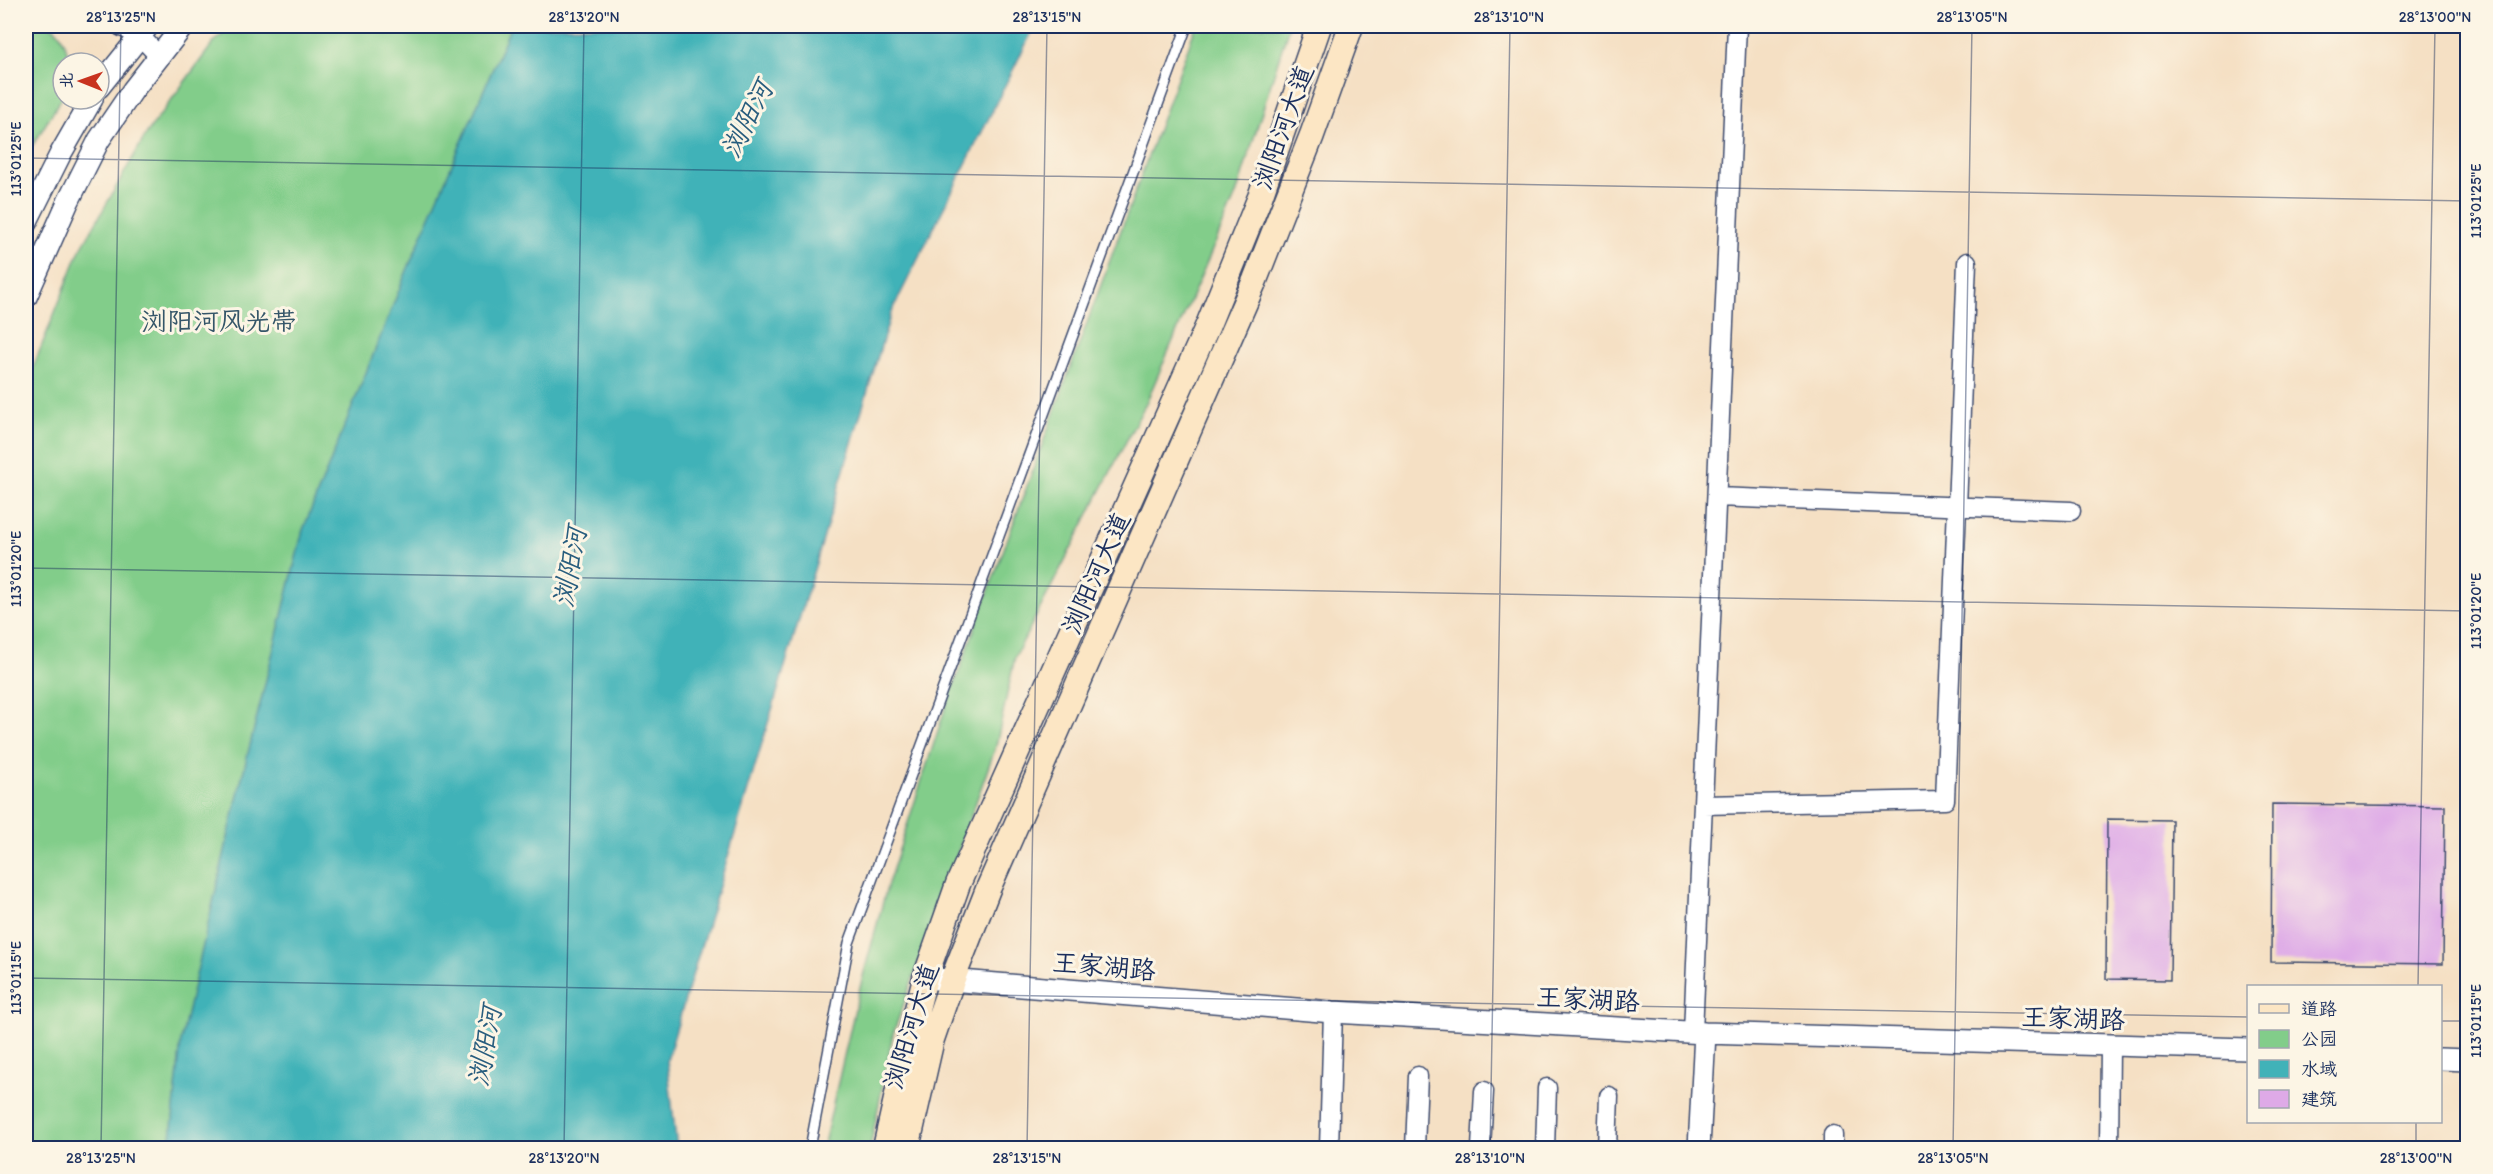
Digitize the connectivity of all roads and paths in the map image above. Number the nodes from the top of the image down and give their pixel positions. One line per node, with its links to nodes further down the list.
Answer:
1 (120, 26): 7 (street)
2 (183, 26): 8 (street)
3 (1187, 26): 30 (lane)
4 (1319, 26): 18 (main road, 浏阳河大道)
5 (1351, 26): 19 (main road, 浏阳河大道)
6 (1737, 26): 14 (street)
7 (144, 31): 8 (street); 9 (street)
8 (159, 56): 13 (street)
9 (111, 72)
10 (85, 111): 11 (street)
11 (26, 223)
12 (1967, 262): 15 (street)
13 (26, 297)
14 (1717, 497): 15 (street); 17 (street)
15 (1957, 507): 16 (street); 17 (street)
16 (2071, 511)
17 (1703, 805): 21 (street)
18 (926, 978): 19 (street, 王家湖路); 31 (main road, 浏阳河大道)
19 (952, 981): 20 (street, 王家湖路); 32 (main road, 浏阳河大道)
20 (1333, 1012): 21 (street, 王家湖路); 33 (street)
21 (1699, 1032): 22 (street, 王家湖路); 38 (street)
22 (2110, 1046): 23 (street, 王家湖路); 39 (street)
23 (2247, 1049)
24 (2442, 1059): 25 (street)
25 (2468, 1060)
26 (1418, 1076): 34 (street)
27 (1547, 1088): 36 (street)
28 (1484, 1091): 35 (street)
29 (1609, 1096): 37 (street)
30 (810, 1149)
31 (885, 1149)
32 (907, 1149)
33 (1329, 1149)
34 (1414, 1149)
35 (1481, 1149)
36 (1545, 1149)
37 (1607, 1149)
38 (1699, 1149)
39 (2109, 1149)

